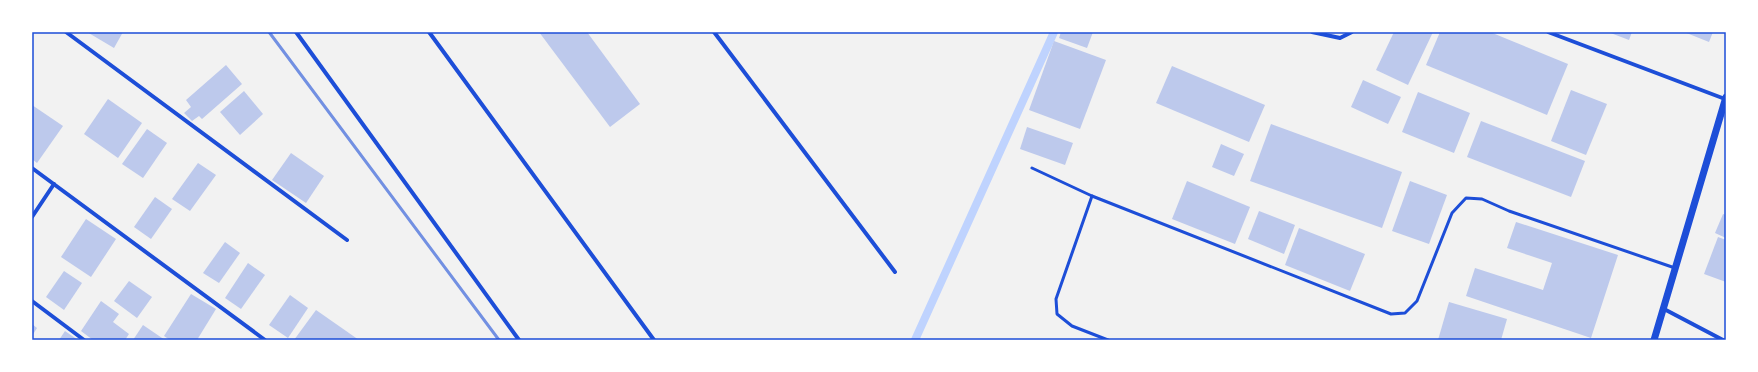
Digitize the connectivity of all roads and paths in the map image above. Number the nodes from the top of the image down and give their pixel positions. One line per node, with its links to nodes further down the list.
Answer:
1 (66, 32): 14 (street)
2 (296, 32): 21 (street)
3 (429, 32): 22 (street)
4 (714, 32): 16 (street)
5 (1312, 32): 6 (street)
6 (1352, 32)
7 (1548, 32): 8 (street)
8 (1726, 98): 15 (street)
9 (32, 168): 11 (street)
10 (1032, 168): 12 (lane)
11 (54, 184): 13 (street); 20 (street)
12 (1092, 196): 15 (lane); 23 (lane)
13 (32, 217)
14 (347, 240)
15 (1676, 268): 18 (street)
16 (895, 272)
17 (32, 301): 19 (street)
18 (1664, 309): 24 (street); 25 (street)
19 (84, 340)
20 (266, 340)
21 (519, 340)
22 (654, 340)
23 (1108, 340)
24 (1654, 340)
25 (1723, 340)

